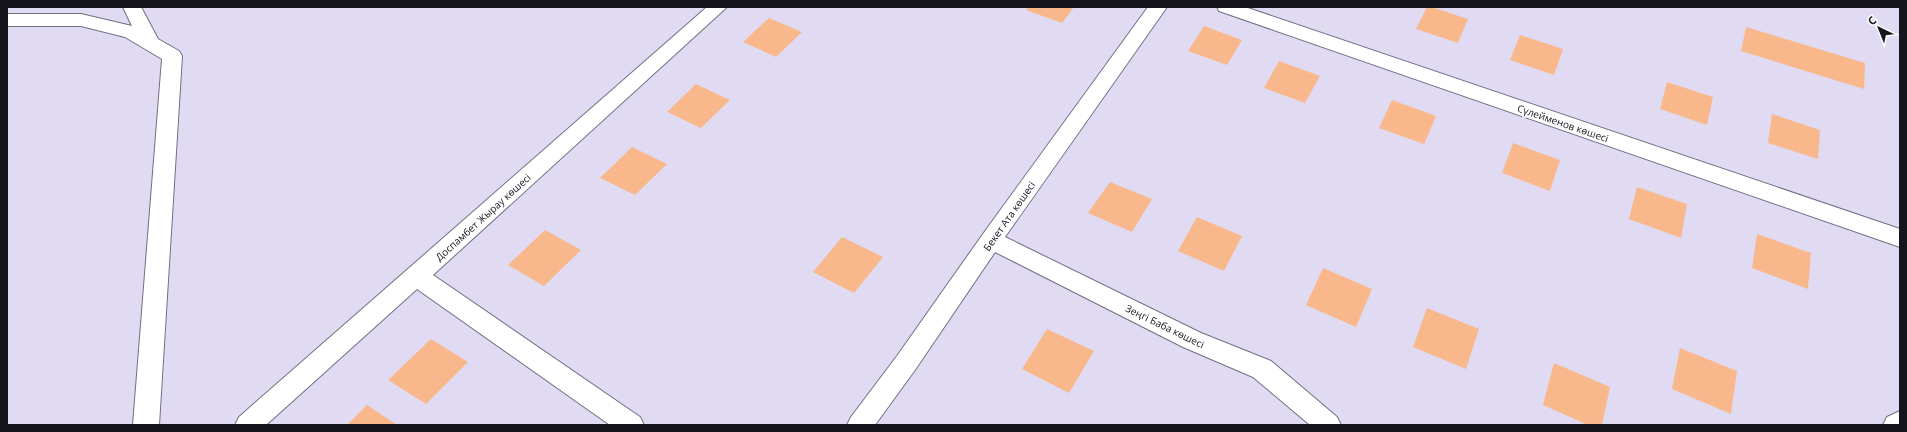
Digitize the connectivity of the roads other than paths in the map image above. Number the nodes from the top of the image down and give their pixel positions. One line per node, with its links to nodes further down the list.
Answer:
1 (132, 7): 6 (street)
2 (718, 7): 9 (street, Доспамбет Жырау көшесі)
3 (1158, 7): 8 (street, Бекет Ата көшесі)
4 (1226, 7): 7 (street, Сүлейменов көшесі)
5 (7, 20): 6 (street)
6 (151, 44): 11 (street)
7 (1900, 238)
8 (991, 240): 14 (street, Бекет Ата көшесі); 15 (street, Зеңгі Баба көшесі)
9 (417, 276): 12 (street, Доспамбет Жырау көшесі); 13 (street)
10 (1900, 422): 16 (street)
11 (146, 425)
12 (248, 425)
13 (631, 425)
14 (860, 425)
15 (1328, 425)
16 (1896, 425)

